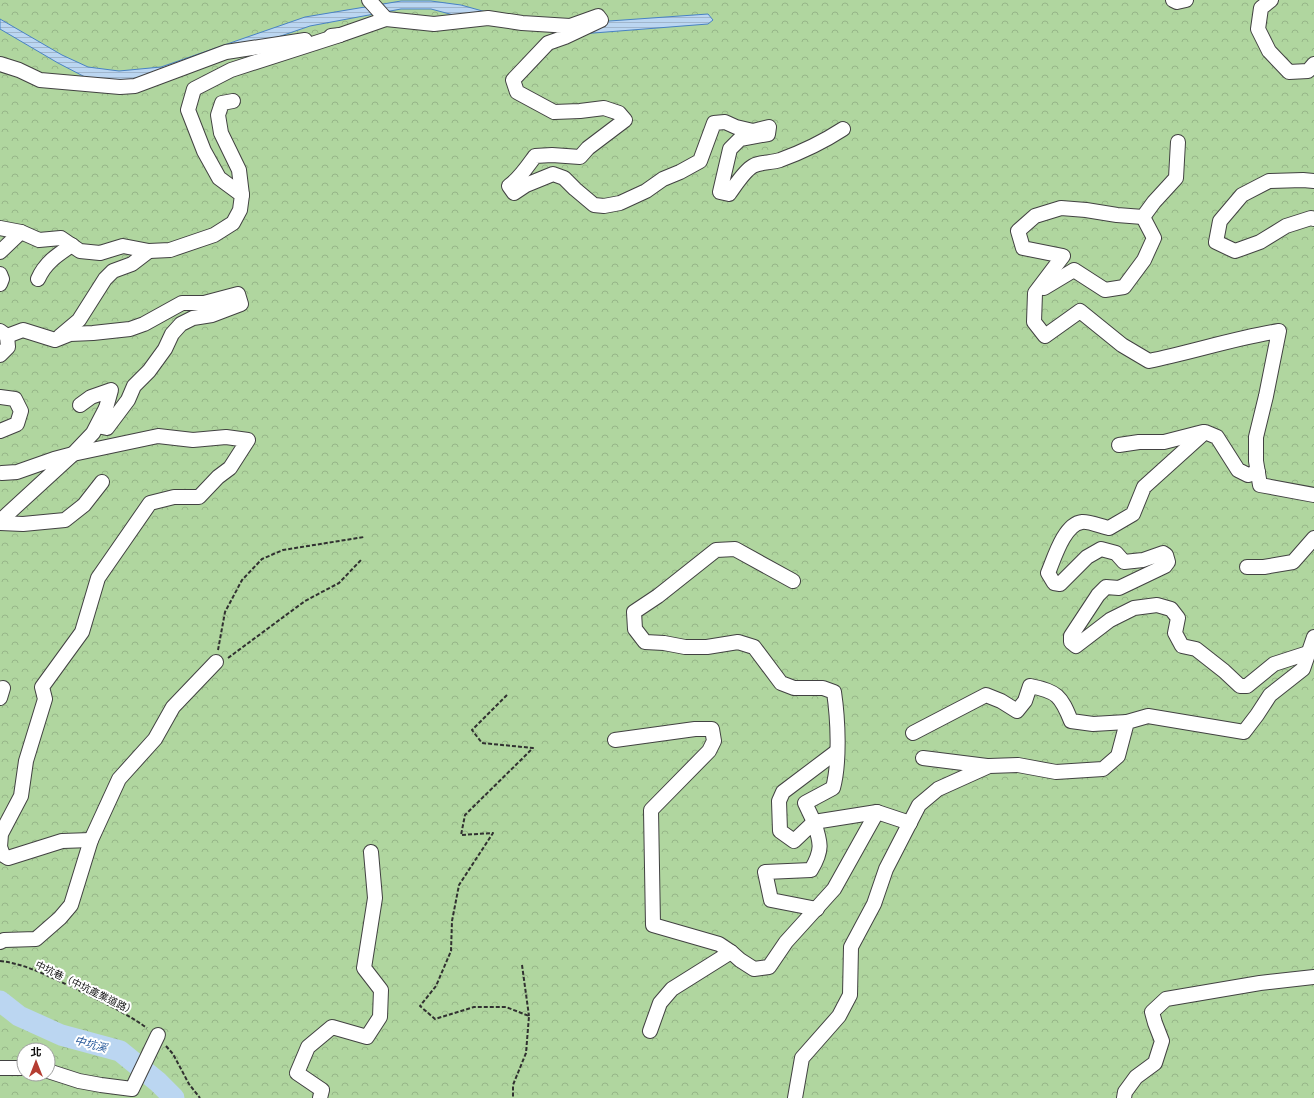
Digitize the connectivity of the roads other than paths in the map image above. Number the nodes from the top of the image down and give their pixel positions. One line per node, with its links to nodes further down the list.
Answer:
1 (369, 0): 5 (street)
2 (1173, 0): 3 (street)
3 (1186, 0)
4 (1271, 0): 8 (street)
5 (386, 19): 6 (street); 10 (street)
6 (340, 35): 7 (street); 13 (street)
7 (0, 64)
8 (1314, 64)
9 (233, 101): 13 (street)
10 (843, 129)
11 (1178, 142): 14 (street)
12 (1314, 181): 15 (street)
13 (242, 195): 19 (street)
14 (1143, 217): 24 (street); 24 (street)
15 (1314, 219)
16 (0, 228): 17 (street)
17 (21, 232): 18 (street); 20 (street)
18 (72, 245): 19 (street); 22 (street)
19 (149, 251): 26 (street)
20 (0, 252)
21 (0, 274): 23 (street)
22 (38, 279)
23 (0, 284)
24 (1035, 293): 36 (street)
25 (4, 334): 26 (street); 27 (street)
26 (55, 340): 30 (street)
27 (0, 355)
28 (0, 397): 31 (street)
29 (80, 405): 30 (street)
30 (106, 408): 34 (street)
31 (0, 431)
32 (1205, 432): 33 (street); 36 (street); 44 (street)
33 (1119, 445)
34 (73, 454): 35 (street); 39 (street); 57 (street)
35 (1, 472)
36 (1258, 472): 38 (street)
37 (102, 482): 39 (street)
38 (1314, 495)
39 (0, 522)
40 (1314, 538): 41 (street)
41 (1247, 567)
42 (793, 581): 51 (street)
43 (1314, 637): 44 (street)
44 (1308, 652): 48 (street)
45 (216, 662): 57 (street)
46 (0, 689): 47 (street)
47 (0, 698)
48 (1127, 722): 49 (street); 53 (street)
49 (913, 733)
50 (615, 740): 61 (street)
51 (836, 752): 55 (street); 55 (street)
52 (923, 758): 53 (street)
53 (990, 766): 56 (street)
54 (877, 812): 55 (street); 56 (street); 59 (street)
55 (814, 822): 59 (street)
56 (910, 823): 69 (street)
57 (91, 840): 60 (street)
58 (371, 852): 68 (street)
59 (817, 909): 61 (street)
60 (0, 942)
61 (731, 952): 63 (street)
62 (1314, 977): 70 (street)
63 (650, 1031)
64 (157, 1037): 67 (street)
65 (0, 1068): 66 (street)
66 (16, 1068)
67 (56, 1074)
68 (320, 1098)
69 (795, 1098)
70 (1124, 1098)

